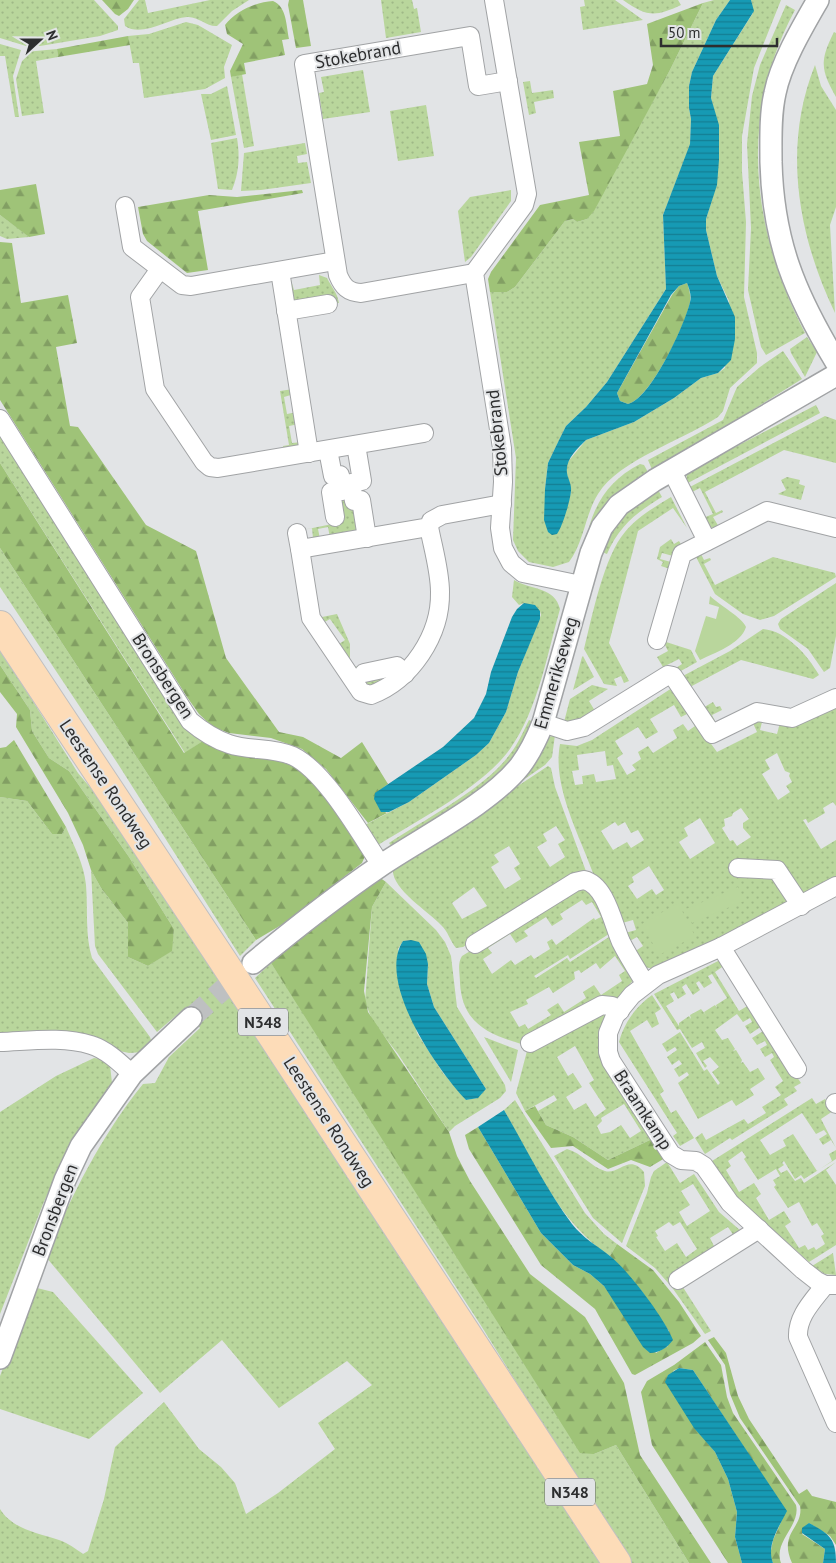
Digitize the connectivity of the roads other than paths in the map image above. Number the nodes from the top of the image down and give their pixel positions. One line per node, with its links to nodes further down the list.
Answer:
1 (494, 0): 3 (street)
2 (818, 0): 11 (street)
3 (508, 80): 5 (street, Stokebrand); 8 (street)
4 (125, 206): 6 (street)
5 (335, 262): 7 (street); 8 (street, Stokebrand)
6 (160, 269): 7 (street); 17 (street)
7 (280, 271): 10 (street)
8 (474, 273): 20 (street, Stokebrand)
9 (328, 304): 10 (street)
10 (286, 311): 17 (street)
11 (836, 362)
12 (836, 375): 18 (street, Emmerikseweg)
13 (0, 420): 33 (street, Bronsbergen)
14 (424, 434): 15 (street)
15 (356, 445): 16 (street); 19 (street)
16 (328, 450): 17 (street); 19 (street)
17 (309, 453)
18 (672, 471): 25 (street); 26 (street, Emmerikseweg)
19 (347, 487): 21 (street); 24 (street)
20 (502, 504): 22 (street); 26 (street, Stokebrand)
21 (335, 518)
22 (429, 527): 24 (street); 30 (street)
23 (836, 528): 25 (street)
24 (367, 538): 30 (street)
25 (707, 541): 28 (street)
26 (581, 585): 32 (street, Emmerikseweg)
27 (0, 625): 51 (main road, Leestense Rondweg / N348)
28 (657, 640)
29 (364, 673): 30 (street)
30 (405, 674)
31 (836, 698): 32 (street)
32 (543, 723): 33 (street, Emmerikseweg)
33 (381, 865): 39 (street, Emmerikseweg)
34 (738, 868): 36 (street)
35 (836, 886): 36 (street, Braamkamp)
36 (801, 906): 38 (street, Braamkamp)
37 (475, 944): 40 (street)
38 (721, 947): 40 (street, Braamkamp); 45 (street)
39 (252, 963)
40 (645, 984): 41 (street, Braamkamp)
41 (620, 1011): 44 (street); 47 (street, Braamkamp)
42 (191, 1018): 46 (street, Bronsbergen)
43 (0, 1042): 46 (street)
44 (530, 1043)
45 (797, 1069)
46 (132, 1074): 50 (street, Bronsbergen)
47 (759, 1229): 48 (street); 49 (street, Braamkamp)
48 (678, 1280)
49 (831, 1285): 52 (street, Braamkamp)
50 (0, 1358)
51 (523, 1421): 53 (main road, Leestense Rondweg / N348); 54 (main road, Leestense Rondweg / N348)
52 (836, 1423)
53 (609, 1563)
54 (617, 1563)

